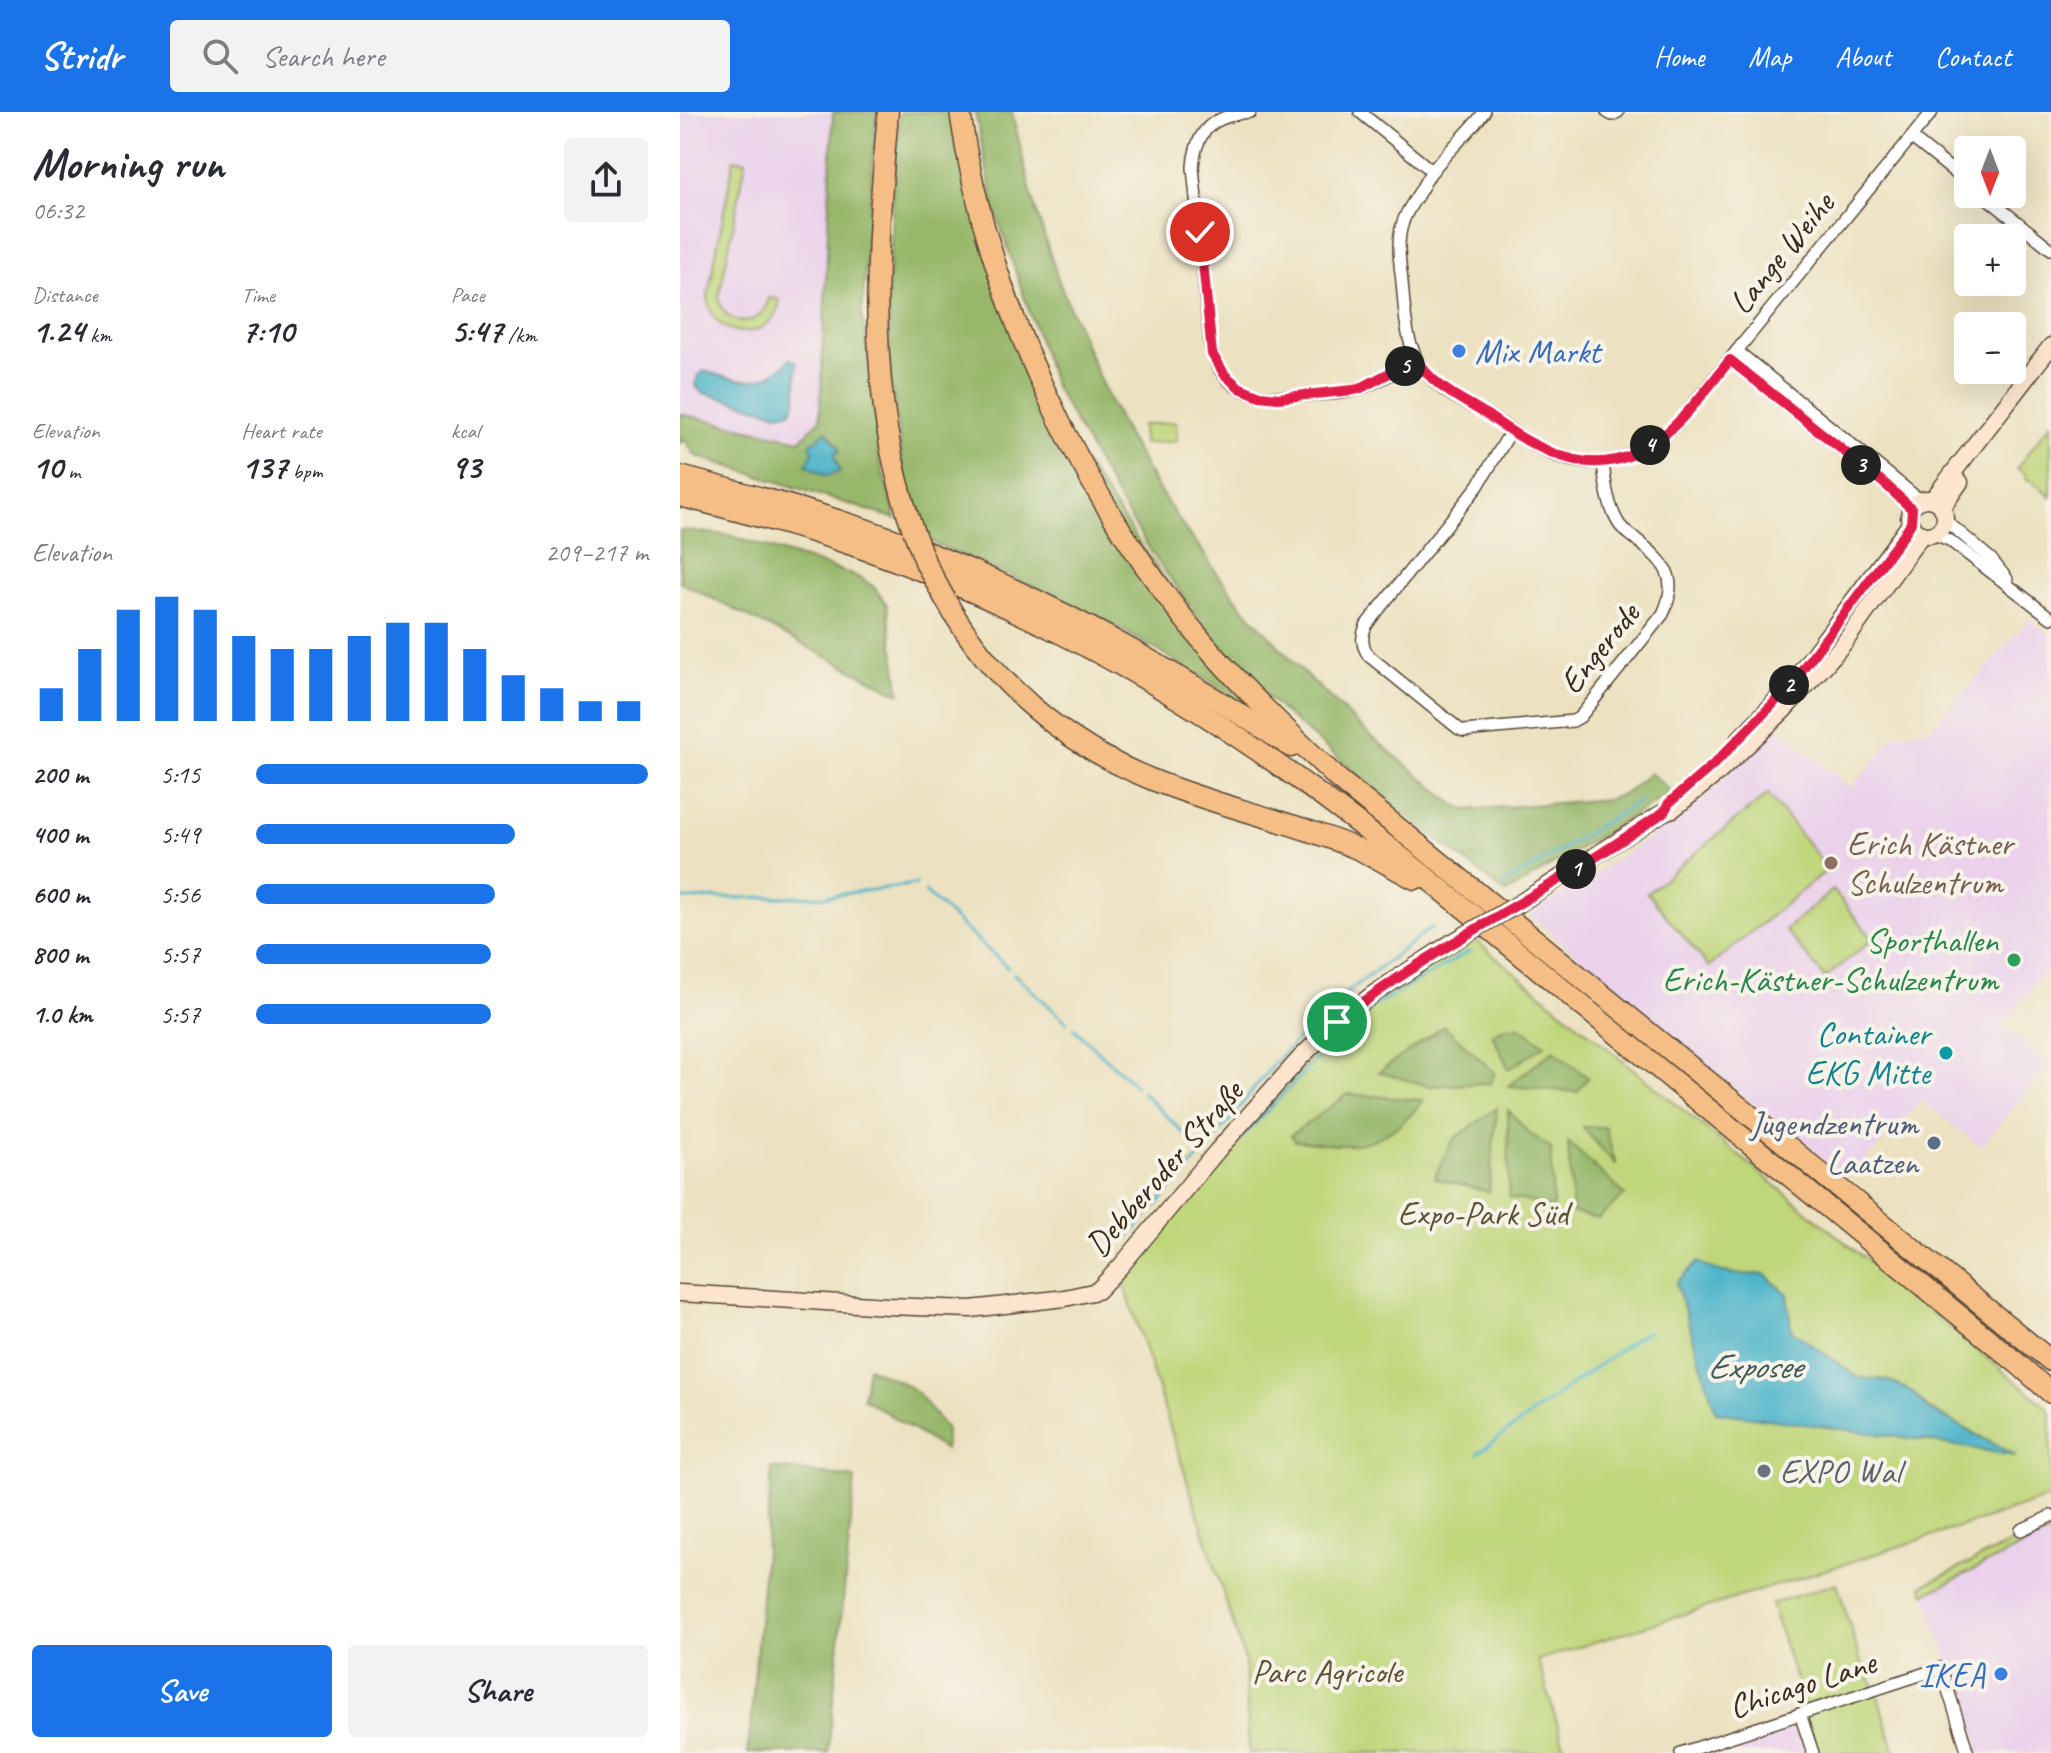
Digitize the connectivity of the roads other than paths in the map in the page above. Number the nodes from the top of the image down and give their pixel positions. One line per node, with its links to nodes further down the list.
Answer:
1 (888, 112): 26 (highway, bridge)
2 (960, 112): 25 (highway)
3 (1250, 112): 16 (street)
4 (1360, 112): 10 (street)
5 (1484, 112): 10 (street, Lange Weihe)
6 (1607, 112): 7 (street)
7 (1618, 112)
8 (1932, 112): 9 (street, Lange Weihe)
9 (1912, 138): 11 (street); 15 (street, Lange Weihe)
10 (1432, 171): 16 (street, Lange Weihe)
11 (1954, 172)
12 (2000, 208): 13 (street)
13 (2051, 249)
14 (2051, 346): 22 (street)
15 (1734, 356): 19 (street, Lange Weihe); 22 (street)
16 (1416, 359): 18 (street, Lange Weihe)
17 (2051, 363): 22 (street)
18 (1511, 431): 19 (street, Lange Weihe); 19 (street, Engerode)
19 (1603, 463)
20 (680, 476): 25 (highway)
21 (680, 496): 26 (highway)
22 (1927, 516): 23 (street); 23 (street); 27 (street, Debberoder Straße, bridge)
23 (2015, 589): 24 (street)
24 (2051, 618)
25 (1337, 778): 28 (highway)
26 (1450, 897): 29 (highway)
27 (680, 1293)
28 (2051, 1361)
29 (2017, 1363): 30 (highway); 31 (highway)
30 (2051, 1393)
31 (2051, 1407)
32 (2051, 1516): 33 (street)
33 (2021, 1530)
34 (1800, 1714): 35 (street, Chicago Lane); 36 (street); 37 (street, Chicago Lane)
35 (1681, 1753)
36 (1813, 1753)
37 (1968, 1753)

